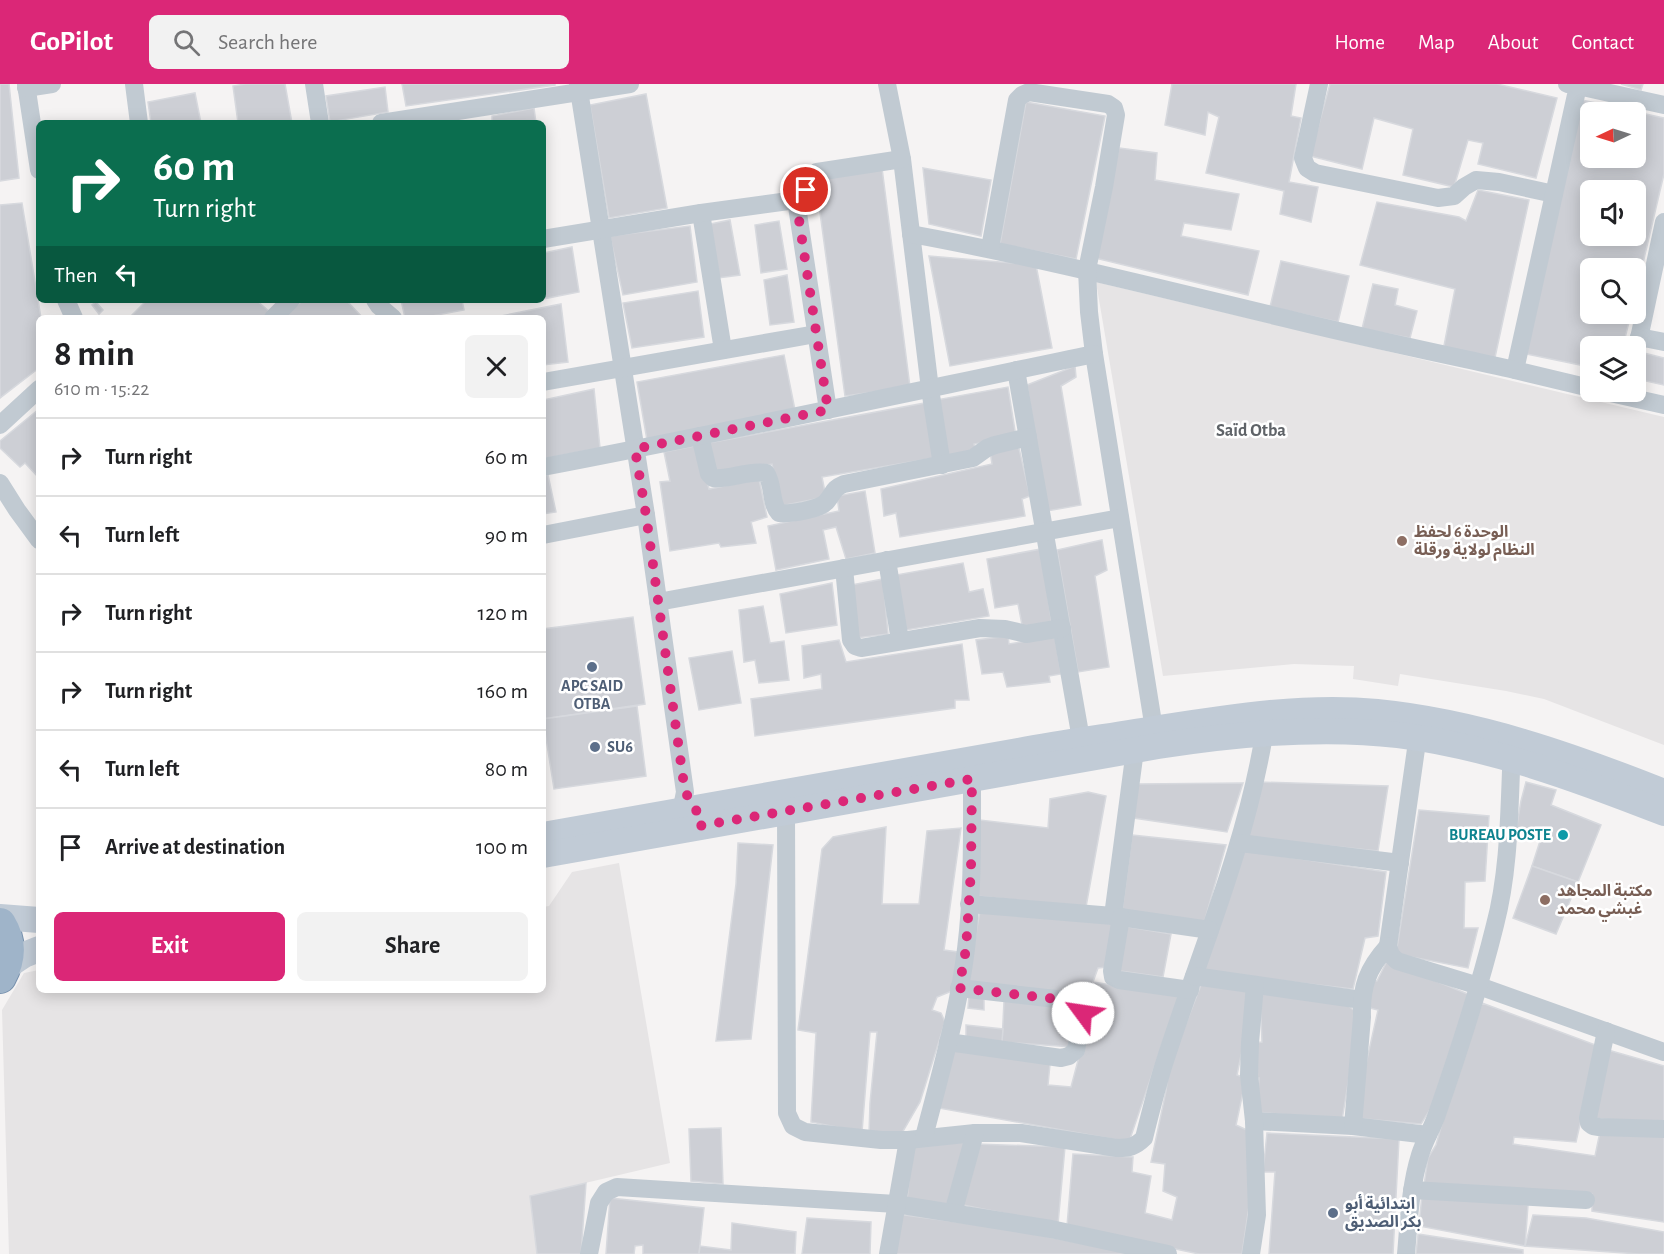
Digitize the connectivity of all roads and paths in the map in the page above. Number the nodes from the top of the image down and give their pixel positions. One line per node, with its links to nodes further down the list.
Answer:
1 (52, 84): 8 (street)
2 (134, 84): 11 (street)
3 (315, 84): 12 (street)
4 (630, 84): 9 (street)
5 (887, 84): 15 (street)
6 (1319, 84): 16 (street)
7 (1575, 85): 10 (street); 16 (street)
8 (26, 86): 14 (street)
9 (579, 88): 13 (street); 20 (street)
10 (1664, 105)
11 (139, 120)
12 (321, 120)
13 (398, 120)
14 (36, 151)
15 (902, 159): 17 (street); 21 (street)
16 (1554, 194): 38 (street)
17 (796, 200): 18 (street); 30 (street)
18 (701, 213): 20 (street); 34 (street)
19 (1664, 222): 25 (street)
20 (601, 229): 22 (street); 36 (street)
21 (911, 234): 23 (street); 41 (street)
22 (546, 238)
23 (990, 248): 24 (street); 24 (street)
24 (1087, 270): 35 (street); 38 (street)
25 (1659, 274): 31 (street)
26 (288, 303): 28 (street)
27 (377, 303): 29 (street)
28 (276, 315)
29 (390, 315)
30 (816, 333): 34 (street); 45 (street)
31 (1639, 336)
32 (1646, 338): 33 (street)
33 (1664, 342)
34 (723, 350): 36 (street)
35 (1094, 354): 37 (street); 54 (street)
36 (622, 368): 39 (street); 49 (street)
37 (1016, 370): 41 (street); 48 (street)
38 (1515, 370): 40 (street)
39 (546, 381)
40 (1580, 386)
41 (930, 389): 45 (street); 51 (street)
42 (36, 392): 46 (street)
43 (1646, 400): 44 (street)
44 (1664, 405)
45 (828, 410): 47 (street)
46 (0, 425)
47 (700, 436): 49 (street); 51 (street)
48 (1028, 437): 51 (street); 55 (street)
49 (635, 449): 50 (street); 53 (street)
50 (546, 465)
51 (942, 465)
52 (0, 483): 57 (street)
53 (646, 515): 56 (street); 60 (street)
54 (1120, 518): 55 (street); 64 (street)
55 (1045, 532): 58 (street); 61 (street)
56 (546, 534)
57 (36, 536)
58 (887, 560): 59 (street); 62 (street)
59 (844, 568): 60 (street); 62 (street)
60 (658, 602): 73 (street)
61 (1062, 628): 62 (street); 66 (street)
62 (900, 641)
63 (1419, 728): 64 (main road); 65 (main road); 67 (main road); 77 (street)
64 (1154, 729): 66 (main road)
65 (1264, 735): 68 (main road); 75 (street)
66 (1081, 739): 73 (main road)
67 (1512, 749): 70 (main road); 72 (main road); 89 (street)
68 (1135, 750): 69 (main road); 79 (street)
69 (972, 779): 71 (main road); 78 (street)
70 (1664, 792)
71 (786, 811): 73 (main road); 100 (street)
72 (1664, 813)
73 (689, 814): 74 (main road); 76 (main road)
74 (546, 835)
75 (1240, 843): 77 (street); 83 (street)
76 (546, 854)
77 (1400, 863): 84 (street)
78 (969, 904): 79 (street); 90 (street)
79 (1117, 916): 83 (street); 87 (street)
80 (0, 917): 81 (main road)
81 (36, 920)
82 (0, 924): 86 (highway)
83 (1210, 930): 87 (street)
84 (1389, 946): 89 (street); 91 (street)
85 (36, 950): 86 (main road)
86 (3, 972)
87 (1192, 983): 88 (street); 98 (street)
88 (1255, 985): 91 (street); 95 (street)
89 (1479, 986): 92 (street); 99 (street)
90 (959, 988): 93 (street); 93 (street)
91 (1362, 1000): 96 (street)
92 (1606, 1031): 94 (street); 97 (street)
93 (948, 1042): 100 (street)
94 (1664, 1052)
95 (1254, 1121): 96 (street); 108 (street)
96 (1353, 1126): 99 (street)
97 (1664, 1129)
98 (975, 1133): 100 (street); 104 (street)
99 (1428, 1135): 101 (street)
100 (916, 1139): 103 (street)
101 (1412, 1190): 102 (street); 109 (street)
102 (1586, 1200)
103 (896, 1204): 104 (street); 105 (street); 106 (street)
104 (953, 1213): 107 (street)
105 (590, 1254)
106 (888, 1254)
107 (1168, 1254)
108 (1251, 1254)
109 (1406, 1254)

